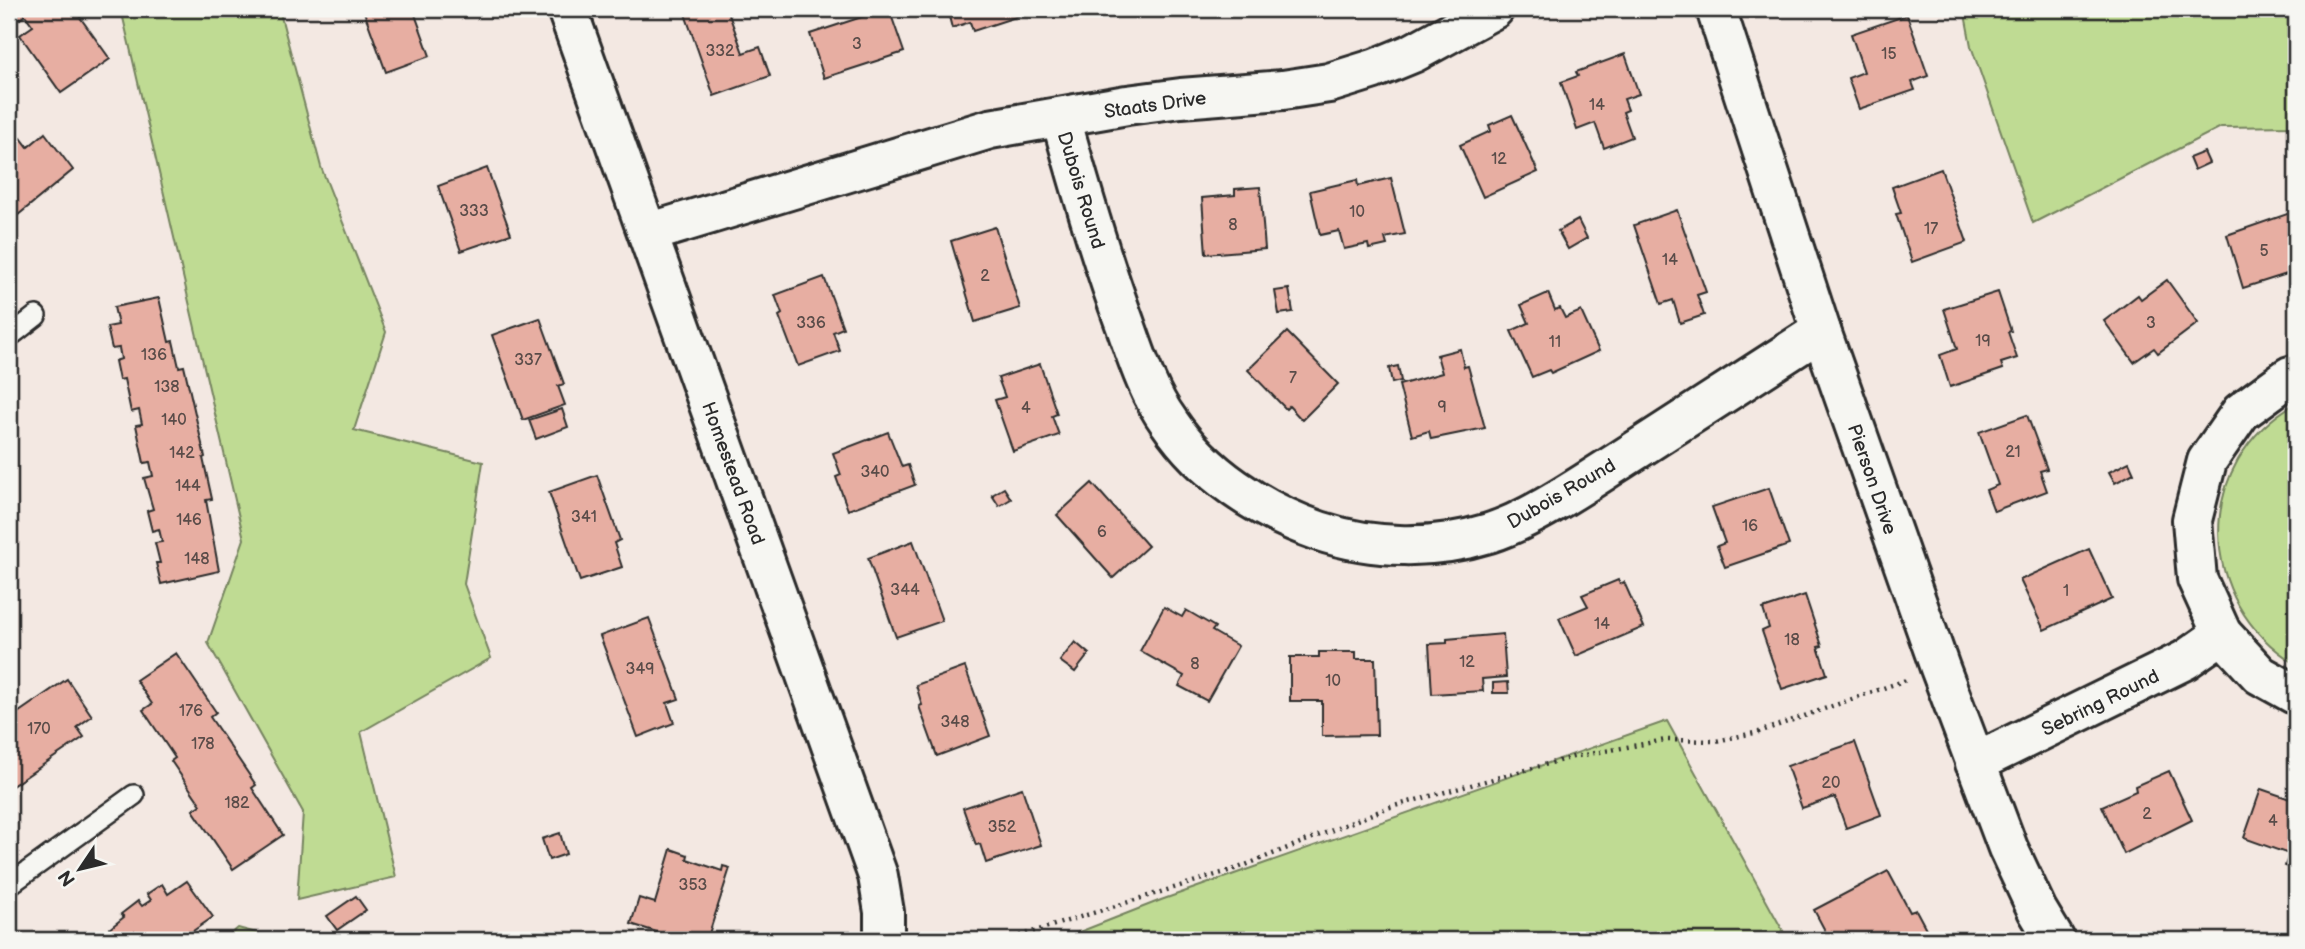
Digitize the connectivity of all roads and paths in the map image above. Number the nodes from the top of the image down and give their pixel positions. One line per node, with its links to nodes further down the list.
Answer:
1 (567, 9): 5 (street, Homestead Road)
2 (1494, 9): 4 (street, Staats Drive)
3 (1716, 9): 7 (street, Pierson Drive)
4 (1061, 118): 5 (street, Staats Drive); 7 (street, Dubois Round)
5 (648, 233): 16 (street, Homestead Road)
6 (36, 316): 8 (lane)
7 (1821, 331): 11 (street, Pierson Drive)
8 (9, 337)
9 (2296, 375): 10 (street)
10 (2222, 634): 12 (street); 13 (street, Sebring Round)
11 (1940, 668): 13 (street, Pierson Drive); 17 (path)
12 (2296, 695)
13 (1975, 763): 18 (street, Pierson Drive)
14 (134, 795): 15 (lane)
15 (9, 885)
16 (884, 940)
17 (1006, 940)
18 (2055, 940)

